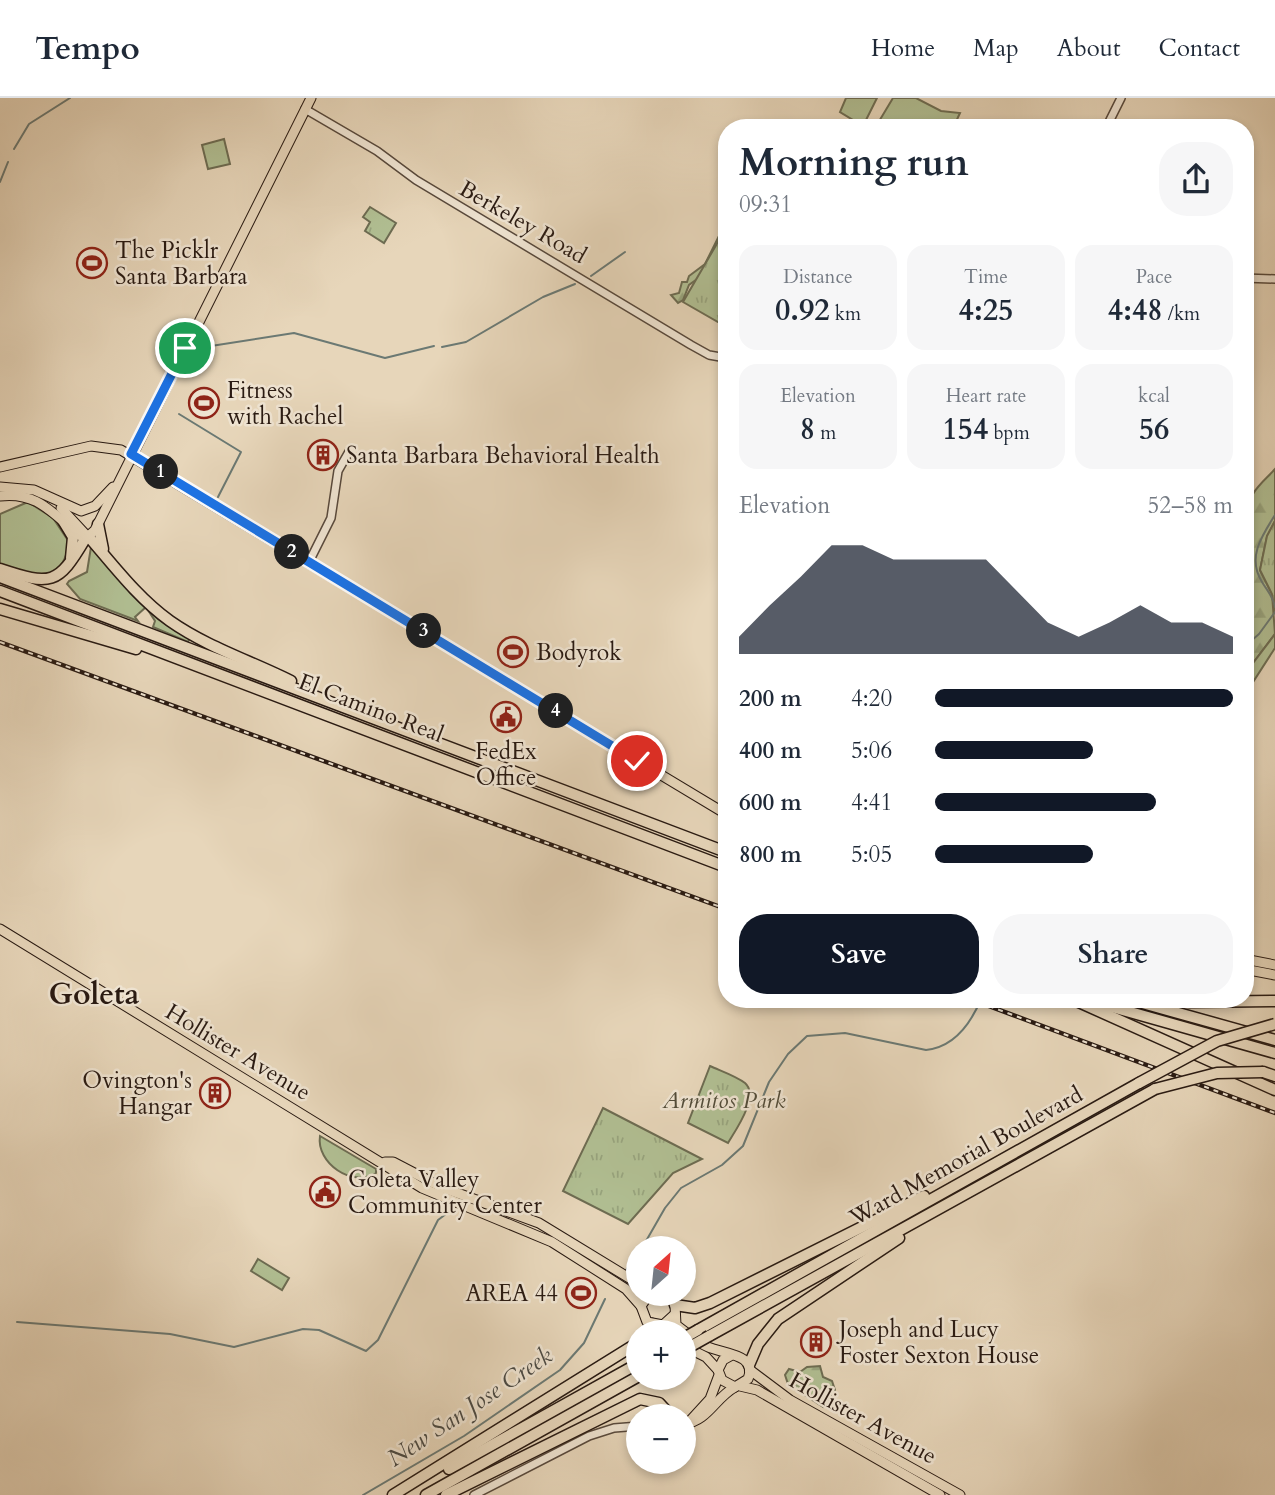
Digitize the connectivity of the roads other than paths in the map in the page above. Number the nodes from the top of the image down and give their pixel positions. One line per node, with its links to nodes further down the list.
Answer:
1 (311, 98): 3 (main road)
2 (1121, 98): 4 (street)
3 (305, 109): 7 (street, Berkeley Road); 9 (main road)
4 (1110, 119)
5 (1254, 278): 6 (street)
6 (1275, 279)
7 (718, 357)
8 (350, 450): 18 (street)
9 (131, 454): 10 (main road); 11 (main road); 18 (main road)
10 (0, 467)
11 (114, 486): 14 (main road); 16 (main road)
12 (0, 487): 14 (main road)
13 (0, 496): 15 (main road)
14 (53, 499): 17 (main road)
15 (62, 519): 17 (main road); 21 (highway)
16 (98, 524): 17 (main road); 23 (highway)
17 (86, 538): 21 (highway); 23 (highway)
18 (309, 562): 27 (main road)
19 (0, 569): 21 (highway)
20 (0, 577): 26 (highway, El Camino Real)
21 (55, 577)
22 (0, 591): 25 (highway, El Camino Real)
23 (142, 597): 26 (highway)
24 (0, 609): 25 (highway)
25 (209, 670): 29 (highway, El Camino Real)
26 (320, 699): 28 (highway, El Camino Real)
27 (718, 809)
28 (718, 849)
29 (718, 864)
30 (0, 929): 47 (main road, Hollister Avenue)
31 (1254, 962): 32 (main road)
32 (1275, 965)
33 (1254, 971): 34 (main road)
34 (1275, 975)
35 (1254, 1000): 36 (highway)
36 (1275, 1000)
37 (1092, 1008): 44 (highway)
38 (1117, 1008): 42 (highway)
39 (1160, 1008): 41 (highway)
40 (1275, 1024): 45 (highway, Ward Memorial Boulevard, bridge)
41 (1275, 1040)
42 (1275, 1053)
43 (1271, 1074): 46 (highway, Ward Memorial Boulevard, bridge)
44 (1275, 1090)
45 (972, 1177): 50 (highway); 53 (highway, Ward Memorial Boulevard)
46 (958, 1197): 53 (highway, Ward Memorial Boulevard); 59 (highway)
47 (626, 1282)
48 (641, 1306): 51 (main road, Hollister Avenue)
49 (674, 1306): 50 (main road)
50 (675, 1309): 52 (main road); 58 (main road)
51 (646, 1320)
52 (670, 1320)
53 (704, 1333): 54 (highway, Ward Memorial Boulevard, bridge); 55 (highway, Ward Memorial Boulevard, bridge)
54 (696, 1335)
55 (696, 1339)
56 (626, 1350): 70 (highway)
57 (696, 1353): 61 (main road)
58 (732, 1355): 59 (main road); 61 (main road)
59 (749, 1367): 63 (main road); 76 (main road, Hollister Avenue)
60 (626, 1370): 71 (highway)
61 (719, 1373): 63 (main road); 67 (main road)
62 (626, 1383): 72 (highway)
63 (737, 1386): 68 (main road); 75 (main road, Hollister Avenue)
64 (637, 1401): 65 (highway); 66 (highway); 73 (highway)
65 (648, 1404)
66 (660, 1404)
67 (696, 1414)
68 (696, 1421)
69 (626, 1427): 74 (street)
70 (393, 1495)
71 (402, 1495)
72 (426, 1495)
73 (446, 1495)
74 (474, 1495)
75 (940, 1495)
76 (960, 1495)

